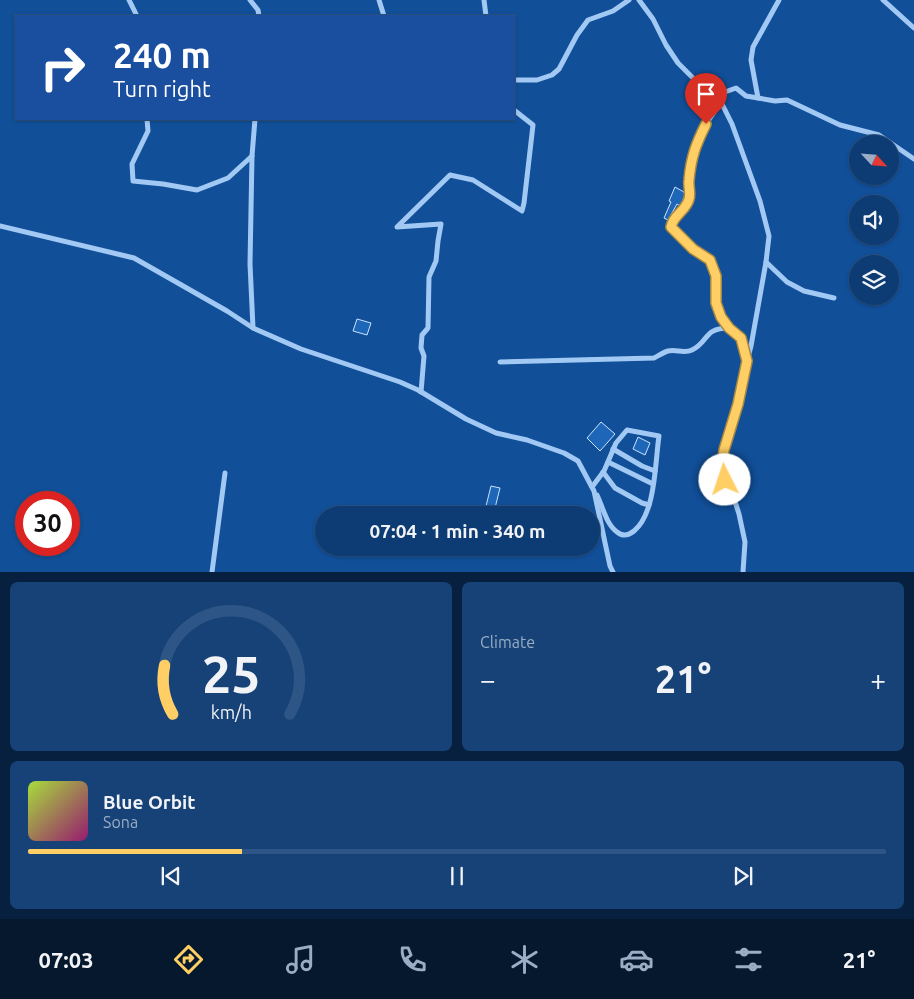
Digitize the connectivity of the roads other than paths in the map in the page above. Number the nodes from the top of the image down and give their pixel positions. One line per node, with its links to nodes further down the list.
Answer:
1 (129, 0): 9 (street)
2 (250, 0): 10 (street)
3 (379, 0): 11 (street)
4 (484, 0): 12 (street)
5 (629, 0): 14 (street)
6 (638, 0): 16 (street)
7 (779, 0): 15 (street)
8 (883, 0): 13 (street)
9 (136, 15)
10 (259, 15)
11 (384, 15)
12 (486, 15)
13 (914, 28)
14 (515, 80)
15 (758, 98): 16 (street); 21 (street)
16 (721, 102): 23 (street); 26 (street)
17 (515, 111): 29 (street)
18 (147, 120): 20 (street)
19 (255, 120): 20 (street)
20 (252, 156): 25 (street)
21 (914, 159)
22 (0, 226): 25 (street)
23 (766, 262): 24 (street); 27 (street)
24 (834, 298)
25 (253, 328): 29 (street)
26 (729, 328): 27 (street); 28 (street)
27 (747, 361): 40 (street)
28 (500, 362)
29 (421, 392): 36 (street)
30 (613, 449): 31 (street); 32 (street); 32 (street)
31 (608, 462): 33 (street); 35 (street)
32 (655, 471): 35 (street)
33 (603, 472): 36 (street); 37 (street)
34 (225, 473): 38 (street)
35 (653, 484): 37 (street)
36 (593, 489): 37 (street); 39 (street)
37 (649, 505)
38 (212, 572)
39 (613, 572)
40 (743, 572)

